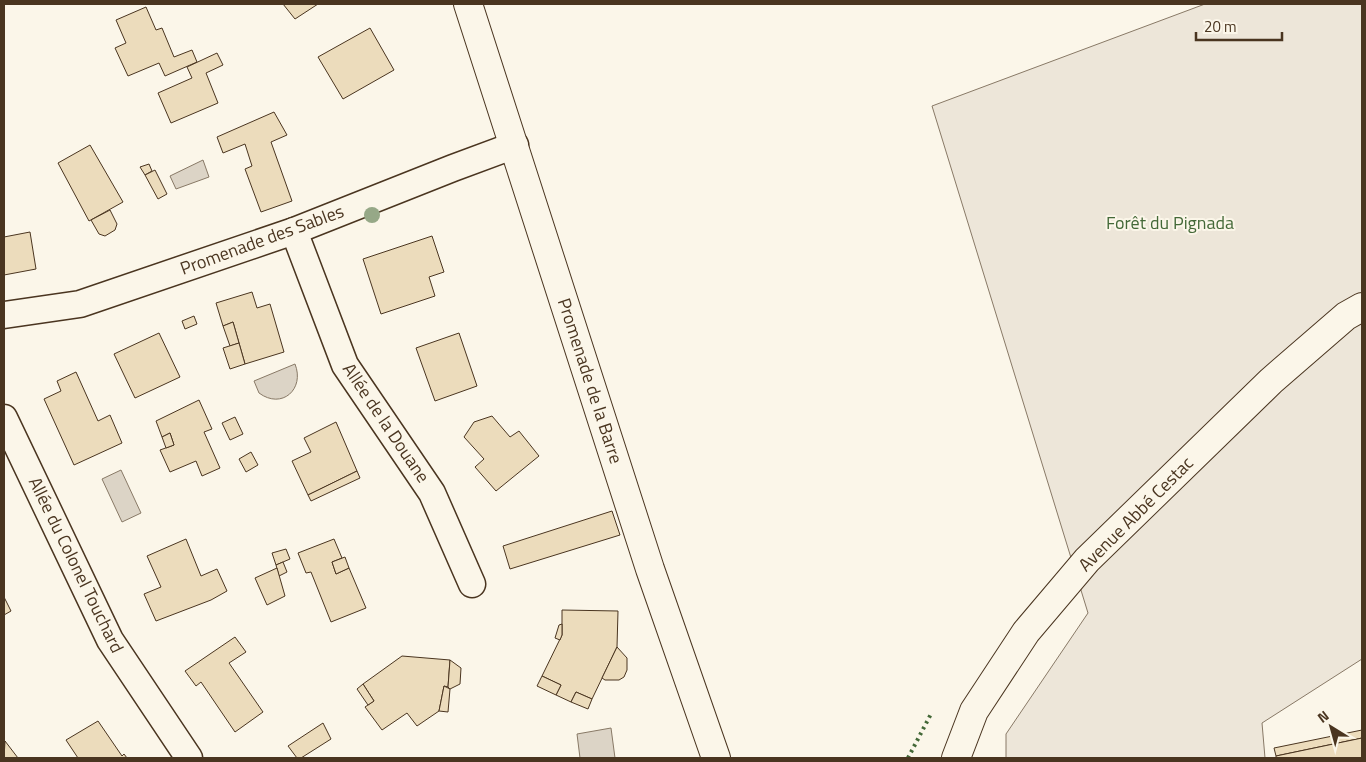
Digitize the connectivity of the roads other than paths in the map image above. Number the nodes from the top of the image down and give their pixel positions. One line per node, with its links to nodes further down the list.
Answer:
1 (468, 4): 2 (main road, Promenade de la Barre)
2 (515, 145): 3 (street, Promenade des Sables); 9 (main road, Promenade de la Barre)
3 (294, 231): 5 (street, Promenade des Sables); 7 (street, Allée de la Douane)
4 (1362, 307): 10 (main road, Avenue Abbé Cestac)
5 (4, 315)
6 (4, 418): 8 (street, Allée du Colonel Touchard)
7 (472, 584)
8 (188, 758)
9 (716, 758)
10 (956, 758)

